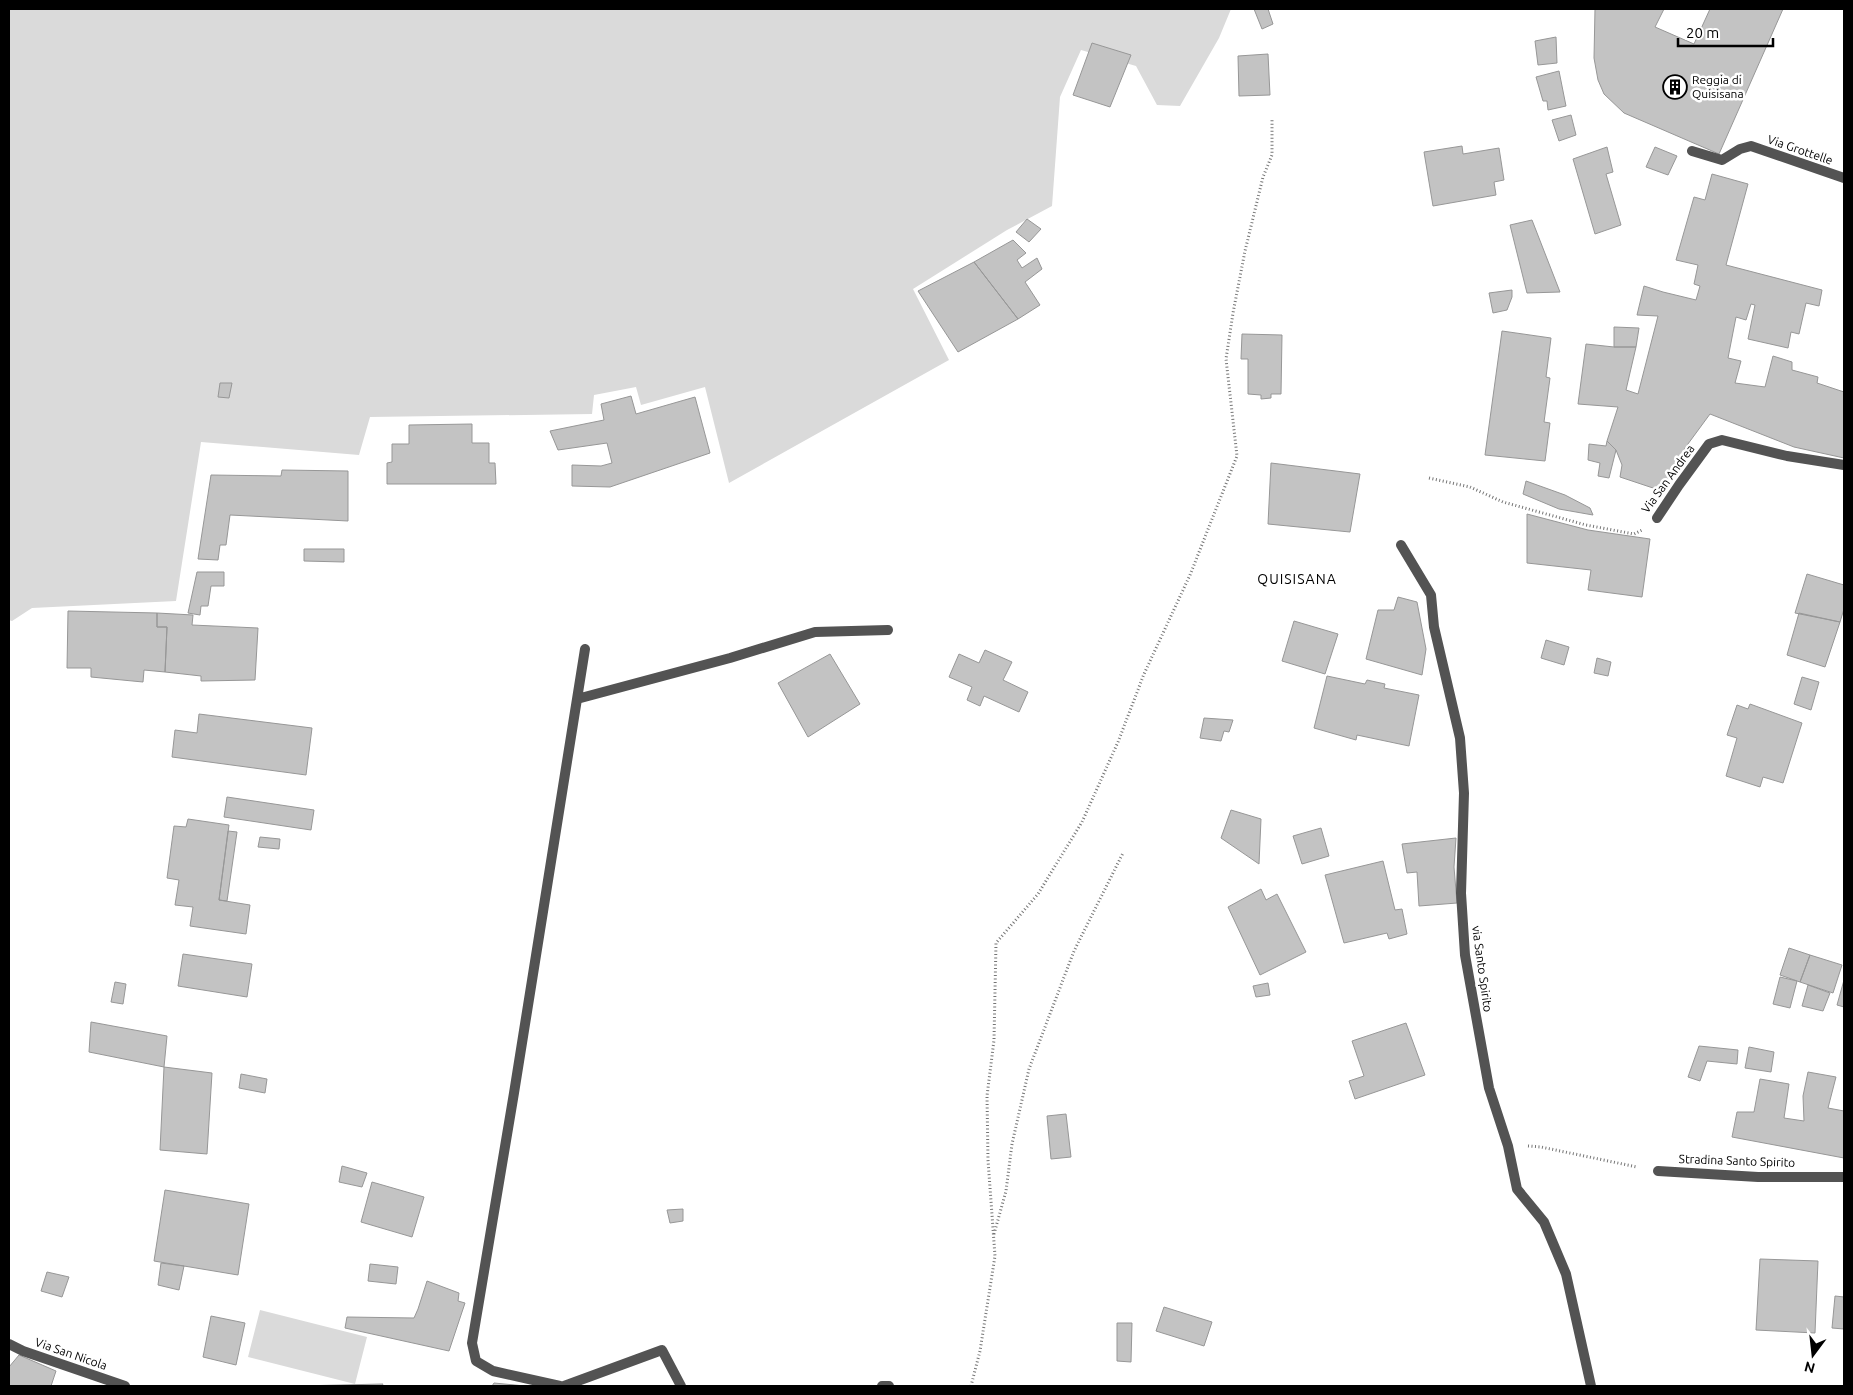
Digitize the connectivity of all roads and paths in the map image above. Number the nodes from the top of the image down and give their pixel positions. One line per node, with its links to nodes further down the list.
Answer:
1 (1272, 118): 15 (path)
2 (1692, 151): 3 (street, Via Grottelle)
3 (1844, 178)
4 (1844, 465): 6 (street, Via San Andrea)
5 (1429, 478): 6 (path, Via San Andrea)
6 (1657, 518)
7 (1401, 545): 12 (street, via Santo Spirito)
8 (888, 630): 10 (street)
9 (585, 649): 10 (street)
10 (577, 699): 18 (street)
11 (1123, 853): 15 (path)
12 (1508, 1146): 13 (path); 23 (street, via Santo Spirito)
13 (1658, 1171): 14 (street, Stradina Santo Spirito)
14 (1844, 1176)
15 (994, 1237): 22 (path)
16 (9, 1344): 17 (street, Via San Nicola)
17 (125, 1386)
18 (562, 1386): 19 (street)
19 (682, 1386)
20 (882, 1386): 21 (street)
21 (889, 1386)
22 (971, 1386)
23 (1591, 1386)

